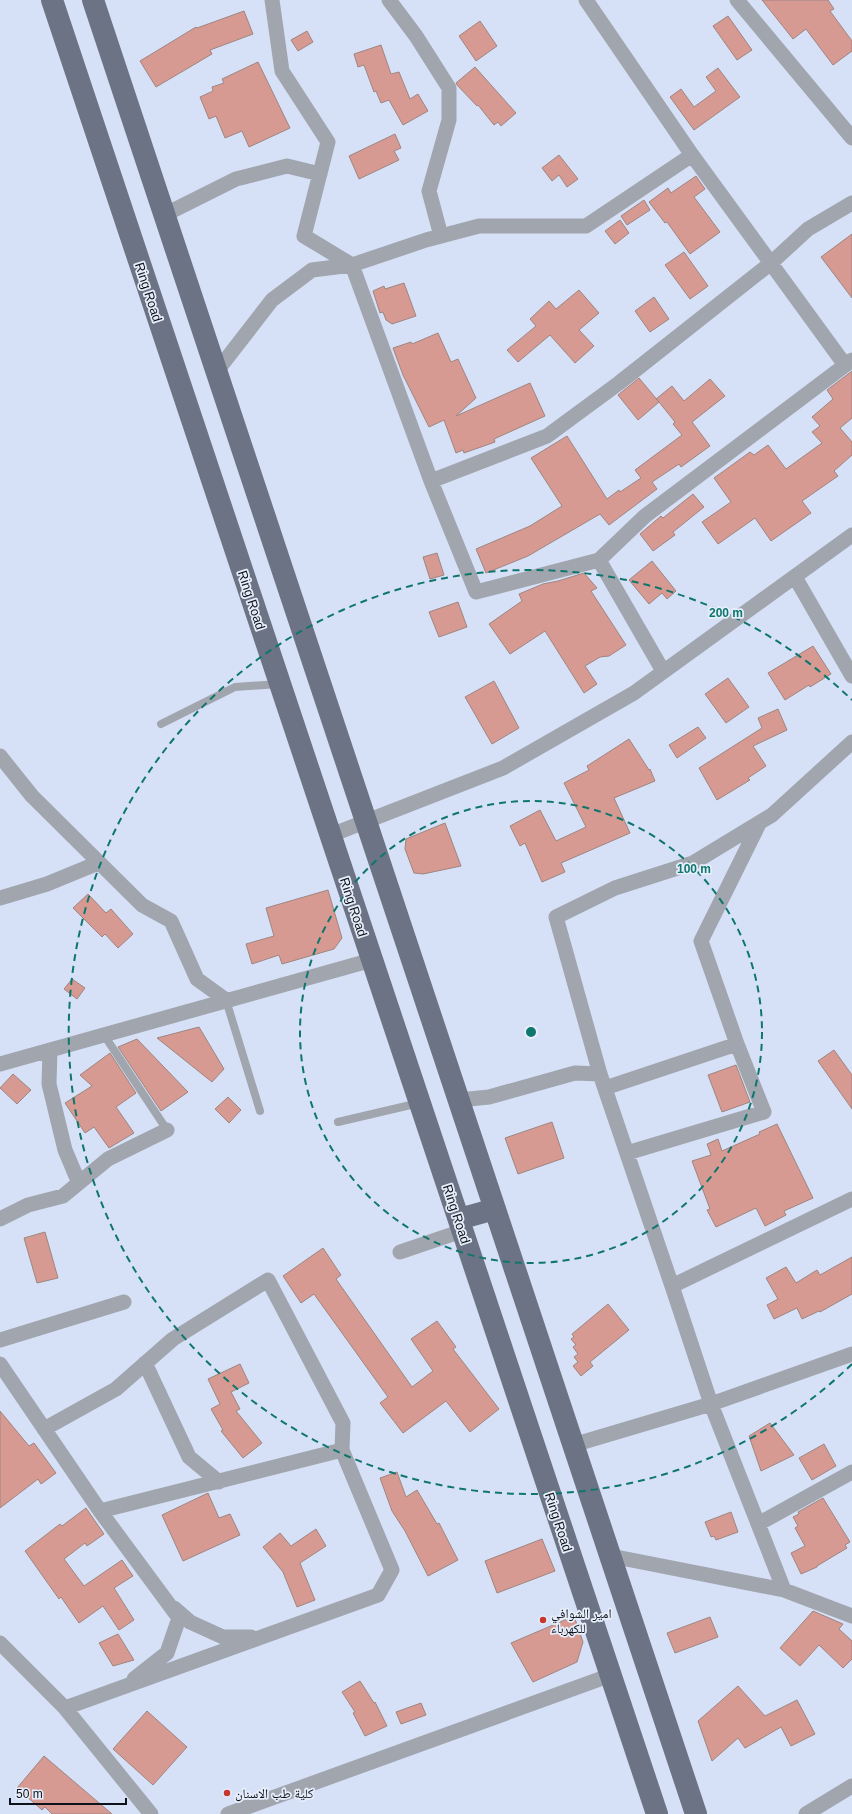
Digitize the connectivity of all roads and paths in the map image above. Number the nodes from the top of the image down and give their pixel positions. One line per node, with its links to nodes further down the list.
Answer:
1 (52, 0): 23 (main road, Ring Road)
2 (93, 0): 11 (main road)
3 (272, 0): 9 (street)
4 (390, 0): 12 (street)
5 (586, 0): 8 (street)
6 (737, 0): 7 (street)
7 (852, 138)
8 (692, 155): 12 (street); 13 (street)
9 (320, 174): 11 (street); 14 (street)
10 (852, 203): 13 (street)
11 (164, 214): 16 (main road)
12 (441, 236): 14 (street)
13 (771, 263): 15 (street); 17 (street)
14 (352, 264): 16 (street); 17 (street)
15 (849, 363): 19 (street)
16 (216, 371): 27 (main road)
17 (431, 481): 19 (street)
18 (852, 535): 20 (street)
19 (599, 560): 21 (street)
20 (796, 577): 21 (street); 22 (street)
21 (663, 671): 27 (street)
22 (852, 676)
23 (280, 684): 24 (lane); 29 (main road, Ring Road)
24 (161, 724)
25 (852, 742): 28 (street)
26 (0, 756): 30 (street)
27 (367, 822): 29 (street); 39 (main road)
28 (759, 823): 35 (street); 38 (street)
29 (330, 835): 32 (main road, Ring Road)
30 (98, 863): 31 (street); 33 (street)
31 (0, 898)
32 (372, 960): 33 (street); 40 (main road, Ring Road)
33 (226, 1000): 34 (street); 41 (lane)
34 (104, 1035): 36 (street); 43 (lane)
35 (737, 1044): 38 (street); 44 (street)
36 (50, 1050): 37 (street); 45 (street)
37 (0, 1064)
38 (602, 1081): 39 (street); 44 (street)
39 (459, 1100): 47 (main road)
40 (420, 1103): 42 (lane); 49 (main road, Ring Road)
41 (260, 1111)
42 (338, 1122)
43 (167, 1130): 45 (street)
44 (627, 1153): 51 (street)
45 (79, 1182): 48 (street)
46 (852, 1199): 51 (street)
47 (495, 1209): 49 (main road); 59 (main road)
48 (0, 1219)
49 (461, 1225): 50 (street); 71 (main road, Ring Road)
50 (400, 1252)
51 (672, 1286): 57 (street)
52 (124, 1302): 53 (street)
53 (0, 1340)
54 (852, 1354): 57 (street)
55 (145, 1363): 58 (street); 60 (street); 62 (street)
56 (0, 1364): 58 (street)
57 (711, 1404): 59 (street); 64 (street)
58 (44, 1429): 63 (street)
59 (574, 1445): 65 (main road)
60 (342, 1450): 62 (street); 69 (street)
61 (852, 1472): 64 (street)
62 (219, 1482): 63 (street)
63 (100, 1512): 67 (street)
64 (758, 1524): 66 (street)
65 (610, 1556): 66 (street); 78 (main road)
66 (784, 1590): 68 (street)
67 (168, 1603): 69 (street); 72 (street)
68 (852, 1616)
69 (262, 1636): 72 (street)
70 (0, 1642): 73 (street)
71 (611, 1675): 76 (street); 77 (main road, Ring Road)
72 (125, 1686): 73 (street)
73 (65, 1708): 75 (street)
74 (852, 1786): 79 (street)
75 (151, 1814)
76 (228, 1814)
77 (657, 1814)
78 (696, 1814)
79 (806, 1814)

